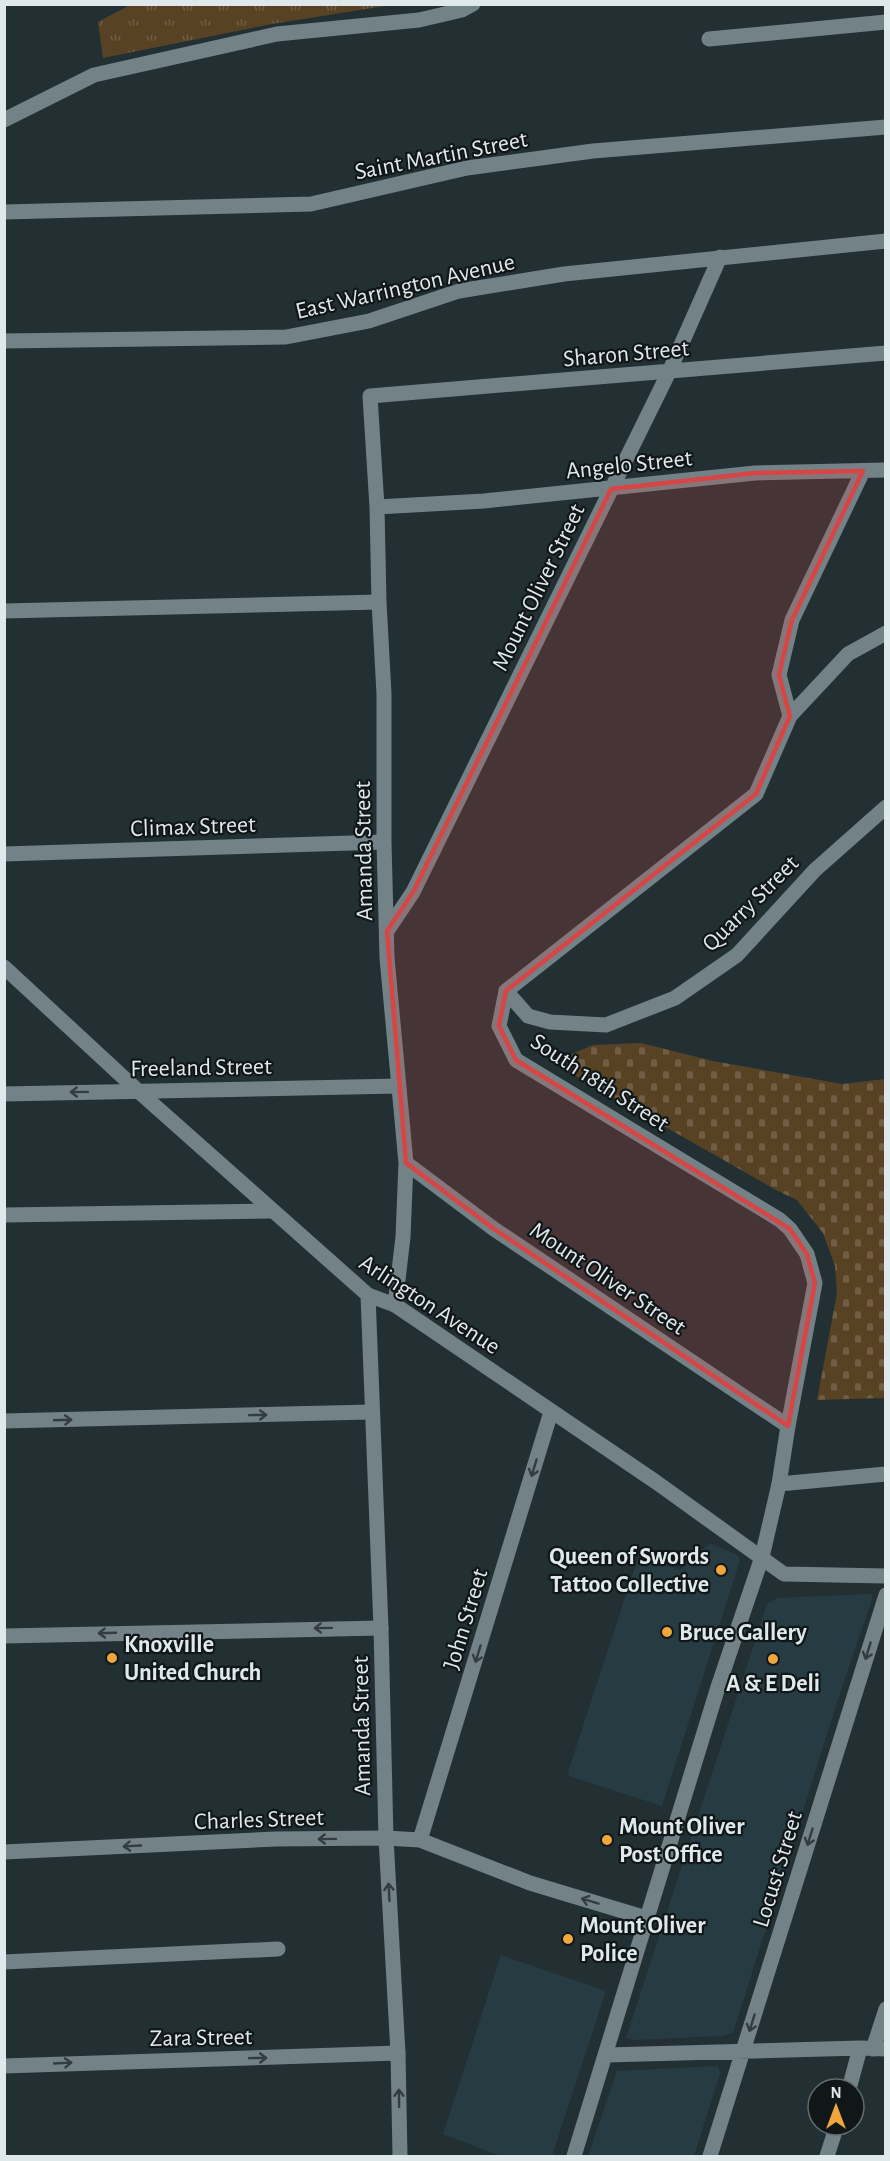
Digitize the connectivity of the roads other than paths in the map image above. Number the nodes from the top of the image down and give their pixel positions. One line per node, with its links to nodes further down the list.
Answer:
1 (473, 4): 4 (street)
2 (885, 22): 3 (street)
3 (709, 39)
4 (4, 120)
5 (885, 127): 6 (street, Saint Martin Street)
6 (4, 212)
7 (885, 241): 8 (street, East Warrington Avenue)
8 (720, 257): 9 (street, East Warrington Avenue); 11 (street, Mount Oliver Street)
9 (4, 341)
10 (885, 353): 11 (street, Sharon Street)
11 (669, 372): 12 (street, Sharon Street); 15 (street, Mount Oliver Street)
12 (370, 396): 16 (street, Amanda Street)
13 (885, 470): 14 (street, Angelo Street)
14 (863, 471): 15 (street, Angelo Street); 20 (street)
15 (610, 489): 16 (street, Angelo Street); 24 (street, Mount Oliver Street)
16 (377, 507): 17 (street, Amanda Street)
17 (379, 602): 18 (street); 22 (street, Amanda Street)
18 (4, 611)
19 (885, 633): 20 (street)
20 (789, 716): 26 (street)
21 (885, 807): 26 (street, Quarry Street)
22 (384, 842): 23 (street, Climax Street); 24 (street, Amanda Street)
23 (4, 854)
24 (387, 931): 27 (street, Amanda Street)
25 (4, 967): 28 (street, Arlington Avenue)
26 (506, 992): 38 (street, South 18th Street)
27 (399, 1086): 28 (street, Freeland Street); 30 (street, Amanda Street)
28 (137, 1090): 29 (street, Freeland Street, one-way to 29); 31 (street, Arlington Avenue)
29 (4, 1094)
30 (406, 1163): 34 (street, Amanda Street); 38 (street, Mount Oliver Street)
31 (271, 1211): 32 (street); 33 (street, Arlington Avenue)
32 (4, 1215)
33 (368, 1295): 34 (street, Arlington Avenue); 35 (street, Amanda Street)
34 (395, 1305): 36 (street, Arlington Avenue)
35 (371, 1412): 37 (street, one-way to 35); 44 (street, Amanda Street)
36 (551, 1412): 41 (street, Arlington Avenue); 47 (street, John Street, one-way to 47)
37 (4, 1421)
38 (788, 1426): 40 (street, South 18th Street)
39 (885, 1474): 40 (street)
40 (779, 1484): 41 (street, South 18th Street)
41 (762, 1557): 42 (street, Arlington Avenue); 49 (street, South 18th Street)
42 (885, 1576)
43 (885, 1595): 54 (street, Locust Street, one-way to 54)
44 (381, 1628): 45 (street, one-way to 45); 46 (street, Amanda Street)
45 (4, 1636)
46 (386, 1838): 47 (street, Charles Street); 48 (street, Charles Street, one-way to 48); 55 (street, Amanda Street, one-way to 46)
47 (420, 1840): 49 (street, Charles Street, one-way to 47)
48 (4, 1852)
49 (646, 1918): 56 (street, South 18th Street)
50 (278, 1949): 51 (street)
51 (4, 1962)
52 (885, 2009): 53 (street)
53 (873, 2048): 54 (street); 58 (street)
54 (744, 2051): 56 (street); 62 (street, Locust Street)
55 (398, 2053): 57 (street, Zara Street, one-way to 55); 60 (street, Amanda Street, one-way to 55)
56 (606, 2055): 61 (street, South 18th Street)
57 (4, 2066)
58 (856, 2077)
59 (833, 2137): 63 (street)
60 (400, 2157)
61 (574, 2157)
62 (710, 2157)
63 (827, 2157)

